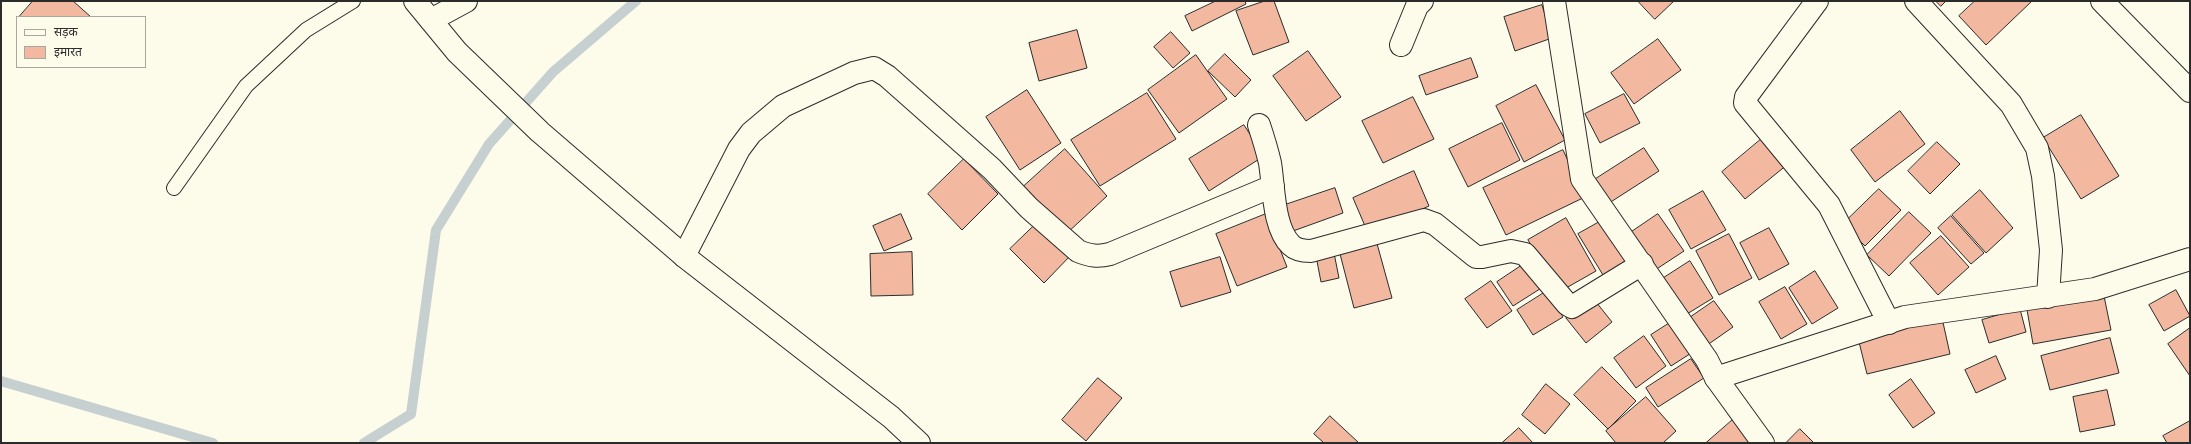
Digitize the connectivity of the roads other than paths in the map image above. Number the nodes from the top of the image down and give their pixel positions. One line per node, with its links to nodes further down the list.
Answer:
1 (352, 1): 14 (lane)
2 (415, 1): 9 (street)
3 (466, 1): 9 (street)
4 (1422, 1): 10 (street)
5 (1554, 1): 17 (street)
6 (1817, 1): 19 (street)
7 (1916, 1): 18 (street)
8 (2102, 1): 11 (street)
9 (431, 20): 15 (street)
10 (1400, 45)
11 (2190, 92)
12 (1259, 124): 13 (street)
13 (1273, 186): 15 (street); 17 (street)
14 (174, 188)
15 (684, 256): 21 (street)
16 (2190, 259): 18 (street)
17 (1642, 264): 20 (street)
18 (2048, 297): 19 (street)
19 (1889, 322): 20 (street)
20 (1716, 378): 22 (street)
21 (919, 443)
22 (1763, 443)

